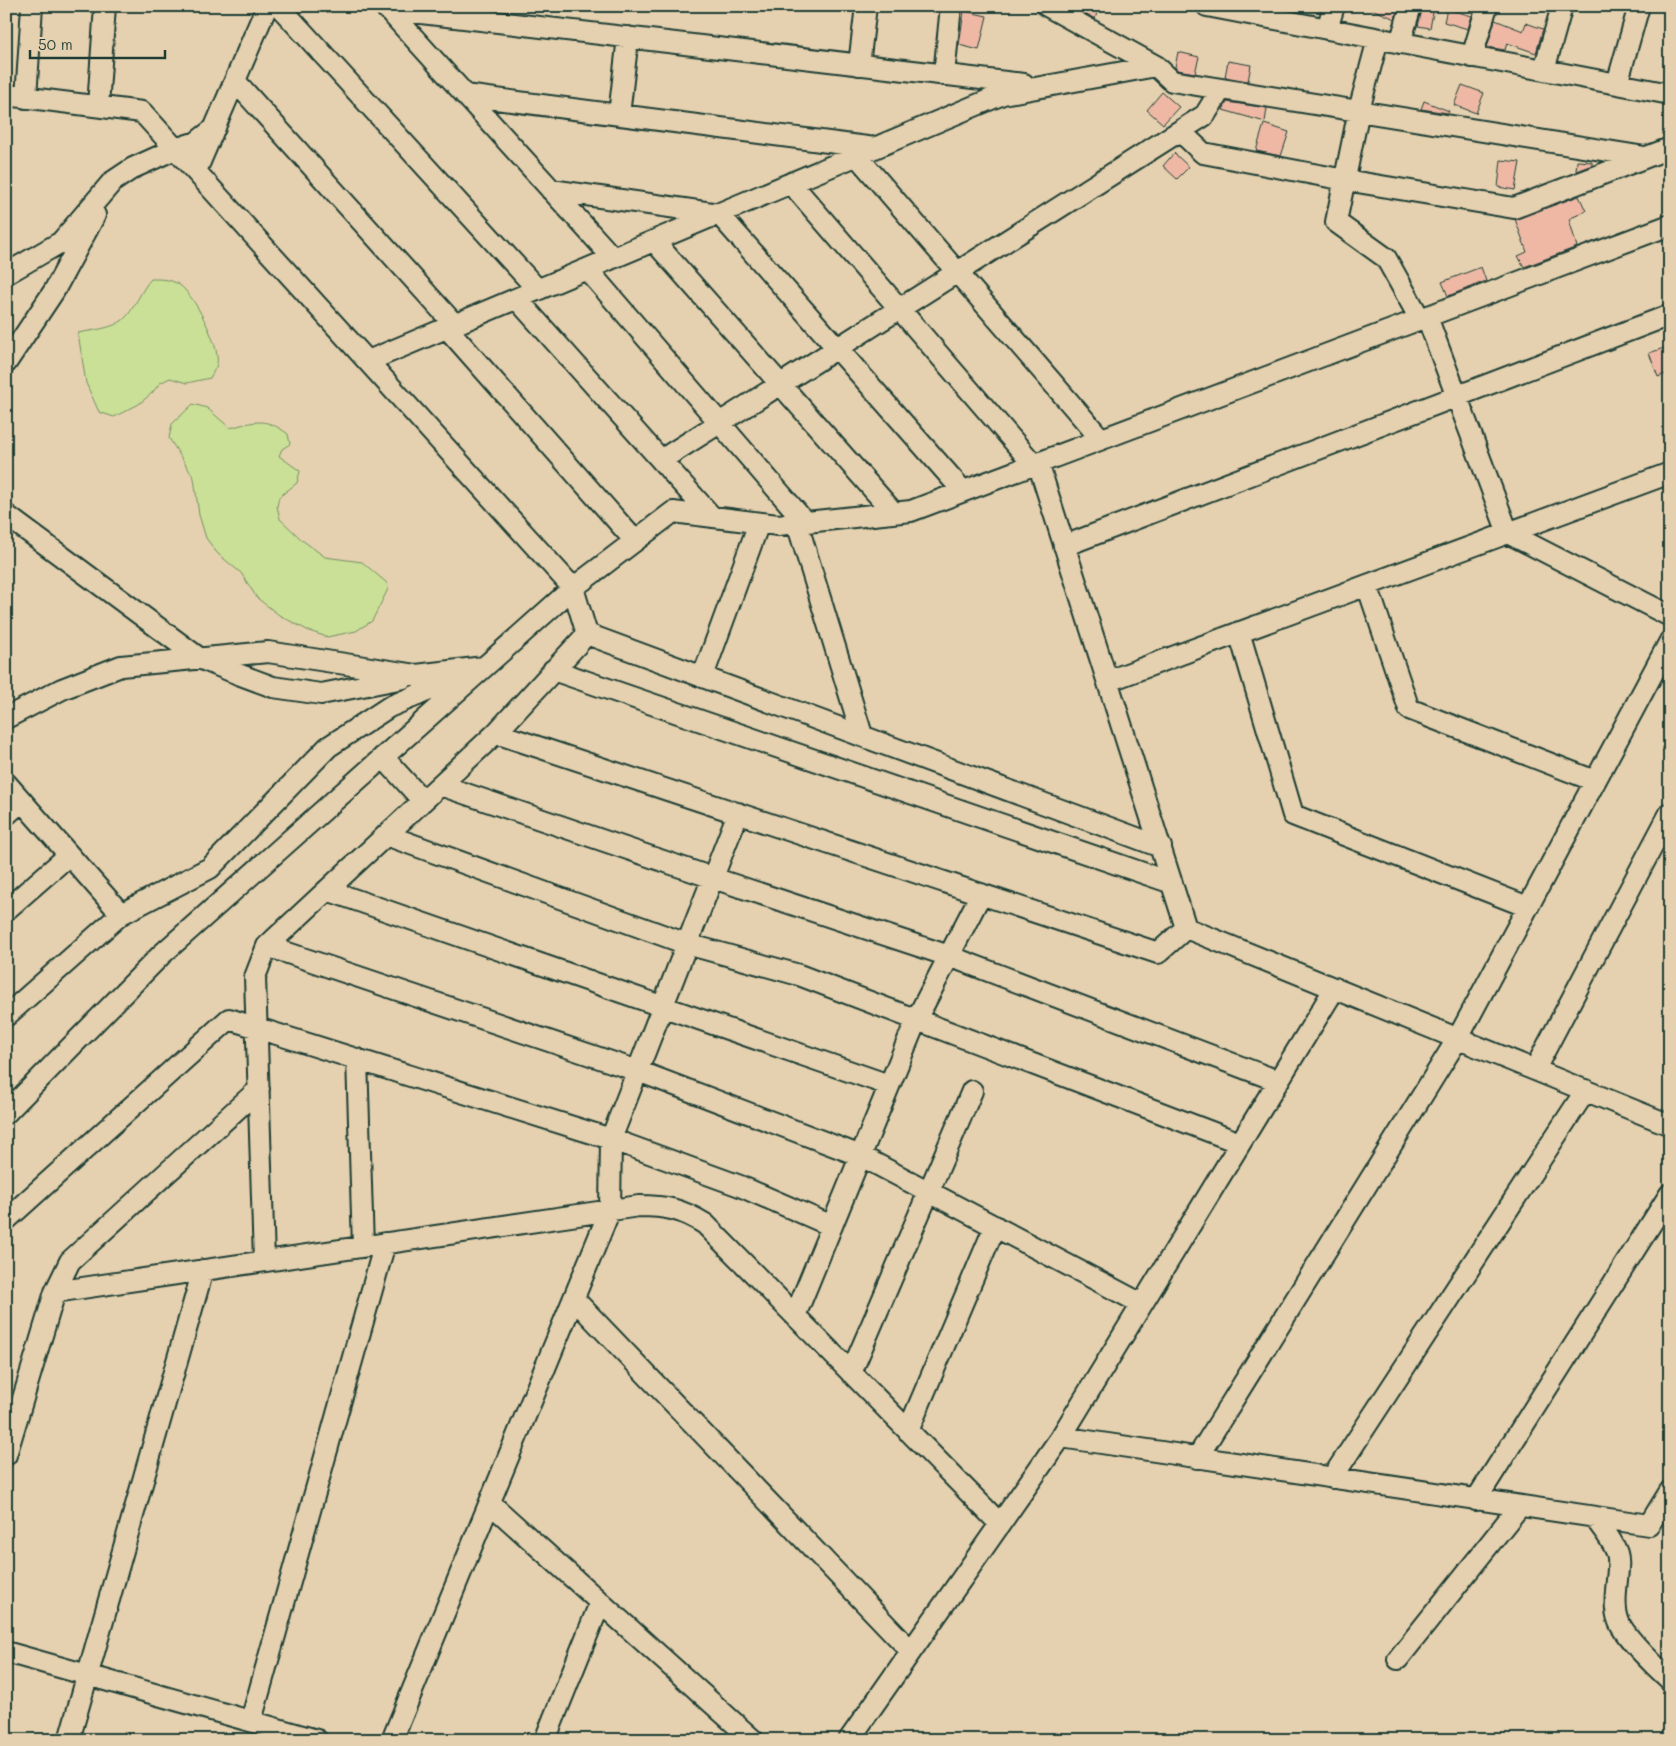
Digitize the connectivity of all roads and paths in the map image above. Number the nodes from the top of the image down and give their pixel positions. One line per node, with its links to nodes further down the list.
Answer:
1 (32, 6): 32 (street)
2 (105, 6): 33 (street)
3 (268, 6): 25 (street)
4 (278, 6): 54 (street)
5 (866, 6): 21 (street)
6 (951, 6): 24 (street)
7 (1047, 6): 22 (street)
8 (1207, 6): 15 (street)
9 (1334, 6): 16 (street)
10 (1411, 6): 19 (street)
11 (1487, 6): 20 (street)
12 (1562, 6): 23 (street)
13 (1639, 6): 26 (street)
14 (386, 7): 17 (street); 31 (street)
15 (1264, 12): 16 (street)
16 (1327, 29): 18 (street)
17 (628, 37): 21 (street); 35 (street)
18 (1378, 38): 19 (street); 34 (street)
19 (1400, 43): 20 (street)
20 (1472, 57): 23 (street)
21 (859, 65): 24 (street)
22 (1156, 66): 27 (street); 28 (street)
23 (1544, 70): 26 (street)
24 (944, 75): 27 (street)
25 (235, 80): 36 (street); 59 (street)
26 (1617, 84): 29 (street)
27 (1044, 86): 40 (street)
28 (1220, 89): 34 (street); 37 (street)
29 (1670, 94)
30 (6, 95): 32 (street)
31 (465, 95): 35 (street); 46 (street)
32 (26, 98): 33 (street)
33 (98, 106): 39 (street)
34 (1359, 110): 41 (street); 43 (street)
35 (619, 115): 40 (street)
36 (215, 128): 39 (street); 42 (street)
37 (1180, 130): 43 (street); 52 (street)
38 (1670, 148): 41 (street)
39 (176, 149): 42 (street); 44 (street)
40 (866, 152): 45 (street); 52 (street)
41 (1645, 157): 43 (street)
42 (196, 171): 61 (street)
43 (1345, 180): 58 (street)
44 (112, 182): 53 (street); 62 (street)
45 (791, 184): 47 (street); 56 (street)
46 (551, 190): 47 (street); 50 (street)
47 (719, 214): 49 (street); 60 (street)
48 (1670, 225): 58 (street)
49 (654, 241): 50 (street); 63 (street)
50 (613, 258): 51 (street)
51 (587, 269): 54 (street); 65 (street)
52 (957, 272): 56 (street); 66 (street)
53 (6, 274)
54 (538, 290): 55 (street)
55 (517, 299): 59 (street); 67 (street)
56 (900, 309): 60 (street); 68 (street)
57 (1670, 314): 64 (street)
58 (1424, 318): 64 (street); 66 (street)
59 (451, 327): 61 (street); 77 (street)
60 (837, 348): 63 (street); 70 (street)
61 (368, 361): 80 (street)
62 (6, 363)
63 (781, 384): 65 (street); 71 (street)
64 (1457, 396): 76 (street); 78 (street)
65 (720, 423): 67 (street); 74 (street)
66 (1101, 439): 68 (street)
67 (662, 460): 73 (street)
68 (1036, 464): 70 (street); 78 (street)
69 (1670, 473): 76 (street)
70 (963, 491): 71 (street)
71 (894, 513): 74 (street)
72 (6, 516): 85 (street)
73 (712, 517): 75 (street); 77 (street)
74 (801, 522): 75 (street); 93 (street)
75 (759, 523): 89 (street)
76 (1508, 533): 79 (street); 81 (street)
77 (635, 541): 80 (street)
78 (1064, 546): 90 (street)
79 (1367, 585): 82 (street); 95 (street)
80 (573, 588): 83 (street); 86 (street)
81 (1670, 616)
82 (1239, 632): 90 (street); 110 (street)
83 (587, 634): 87 (street); 89 (street)
84 (1670, 641): 95 (street)
85 (199, 658): 88 (street); 88 (street); 91 (street)
86 (484, 667): 88 (street); 94 (street); 112 (street)
87 (554, 670): 92 (street); 107 (street)
88 (416, 675)
89 (703, 676): 93 (street)
90 (1108, 681): 104 (street)
91 (6, 718)
92 (496, 733): 97 (street); 102 (street)
93 (862, 735): 104 (street)
94 (383, 757): 99 (street); 131 (street)
95 (1595, 781): 110 (street)
96 (6, 783): 98 (street)
97 (440, 784): 99 (street); 106 (street)
98 (22, 801): 101 (street); 105 (street)
99 (423, 801): 103 (street)
100 (1670, 813): 124 (street)
101 (6, 814)
102 (738, 814): 106 (street); 109 (street)
103 (386, 835): 108 (street); 114 (street)
104 (1161, 846): 107 (street)
105 (69, 855): 111 (street); 112 (street)
106 (713, 878): 114 (street); 116 (street)
107 (1172, 883): 113 (street)
108 (327, 890): 115 (street); 118 (street)
109 (981, 894): 113 (street); 116 (street)
110 (1528, 907): 122 (street)
111 (6, 910)
112 (121, 914): 119 (street)
113 (1186, 928): 117 (street)
114 (687, 944): 118 (street); 120 (street)
115 (267, 946): 121 (street); 125 (street)
116 (949, 956): 120 (street); 126 (street)
117 (1335, 988): 122 (street); 126 (street)
118 (663, 1007): 125 (street); 127 (street)
119 (6, 1016)
120 (917, 1018): 127 (street); 134 (street)
121 (257, 1028): 123 (street); 128 (street); 139 (street)
122 (1458, 1038): 124 (street); 155 (street)
123 (357, 1059): 133 (street); 143 (street)
124 (1535, 1069): 129 (street)
125 (638, 1071): 133 (street); 135 (street)
126 (1278, 1081): 134 (street)
127 (889, 1085): 135 (street)
128 (259, 1088): 144 (street); 146 (street)
129 (1586, 1090): 132 (street); 156 (street)
130 (972, 1091): 136 (street)
131 (6, 1112)
132 (1670, 1125)
133 (611, 1139): 138 (street); 140 (street)
134 (1240, 1142): 148 (street)
135 (861, 1156): 136 (street); 140 (street)
136 (928, 1191): 141 (street); 150 (street)
137 (1670, 1194): 158 (street)
138 (610, 1210): 142 (street); 147 (street); 149 (street)
139 (6, 1220)
140 (832, 1226): 149 (street)
141 (995, 1226): 148 (street); 152 (street)
142 (386, 1243): 143 (street); 169 (street)
143 (363, 1247): 144 (street)
144 (264, 1262): 145 (street)
145 (203, 1270): 146 (street); 167 (street)
146 (55, 1292): 151 (street)
147 (574, 1299): 159 (street); 164 (street)
148 (1142, 1304): 153 (street)
149 (795, 1316): 150 (street)
150 (851, 1373): 152 (street)
151 (13, 1409): 154 (street)
152 (908, 1431): 162 (street)
153 (1061, 1437): 155 (street); 162 (street)
154 (6, 1455)
155 (1197, 1458): 156 (street)
156 (1332, 1478): 158 (street)
157 (1670, 1491): 161 (street)
158 (1476, 1500): 160 (street)
159 (490, 1503): 163 (street); 172 (street)
160 (1519, 1507): 161 (street); 166 (street)
161 (1594, 1517): 168 (street)
162 (1000, 1524): 164 (street)
163 (600, 1603): 173 (street); 174 (street)
164 (911, 1651): 175 (street)
165 (6, 1652): 167 (street)
166 (1398, 1659)
167 (88, 1675): 169 (street); 170 (street)
168 (1670, 1680)
169 (251, 1721): 171 (street)
170 (69, 1740)
171 (317, 1740)
172 (392, 1740)
173 (545, 1740)
174 (753, 1740)
175 (849, 1740)

